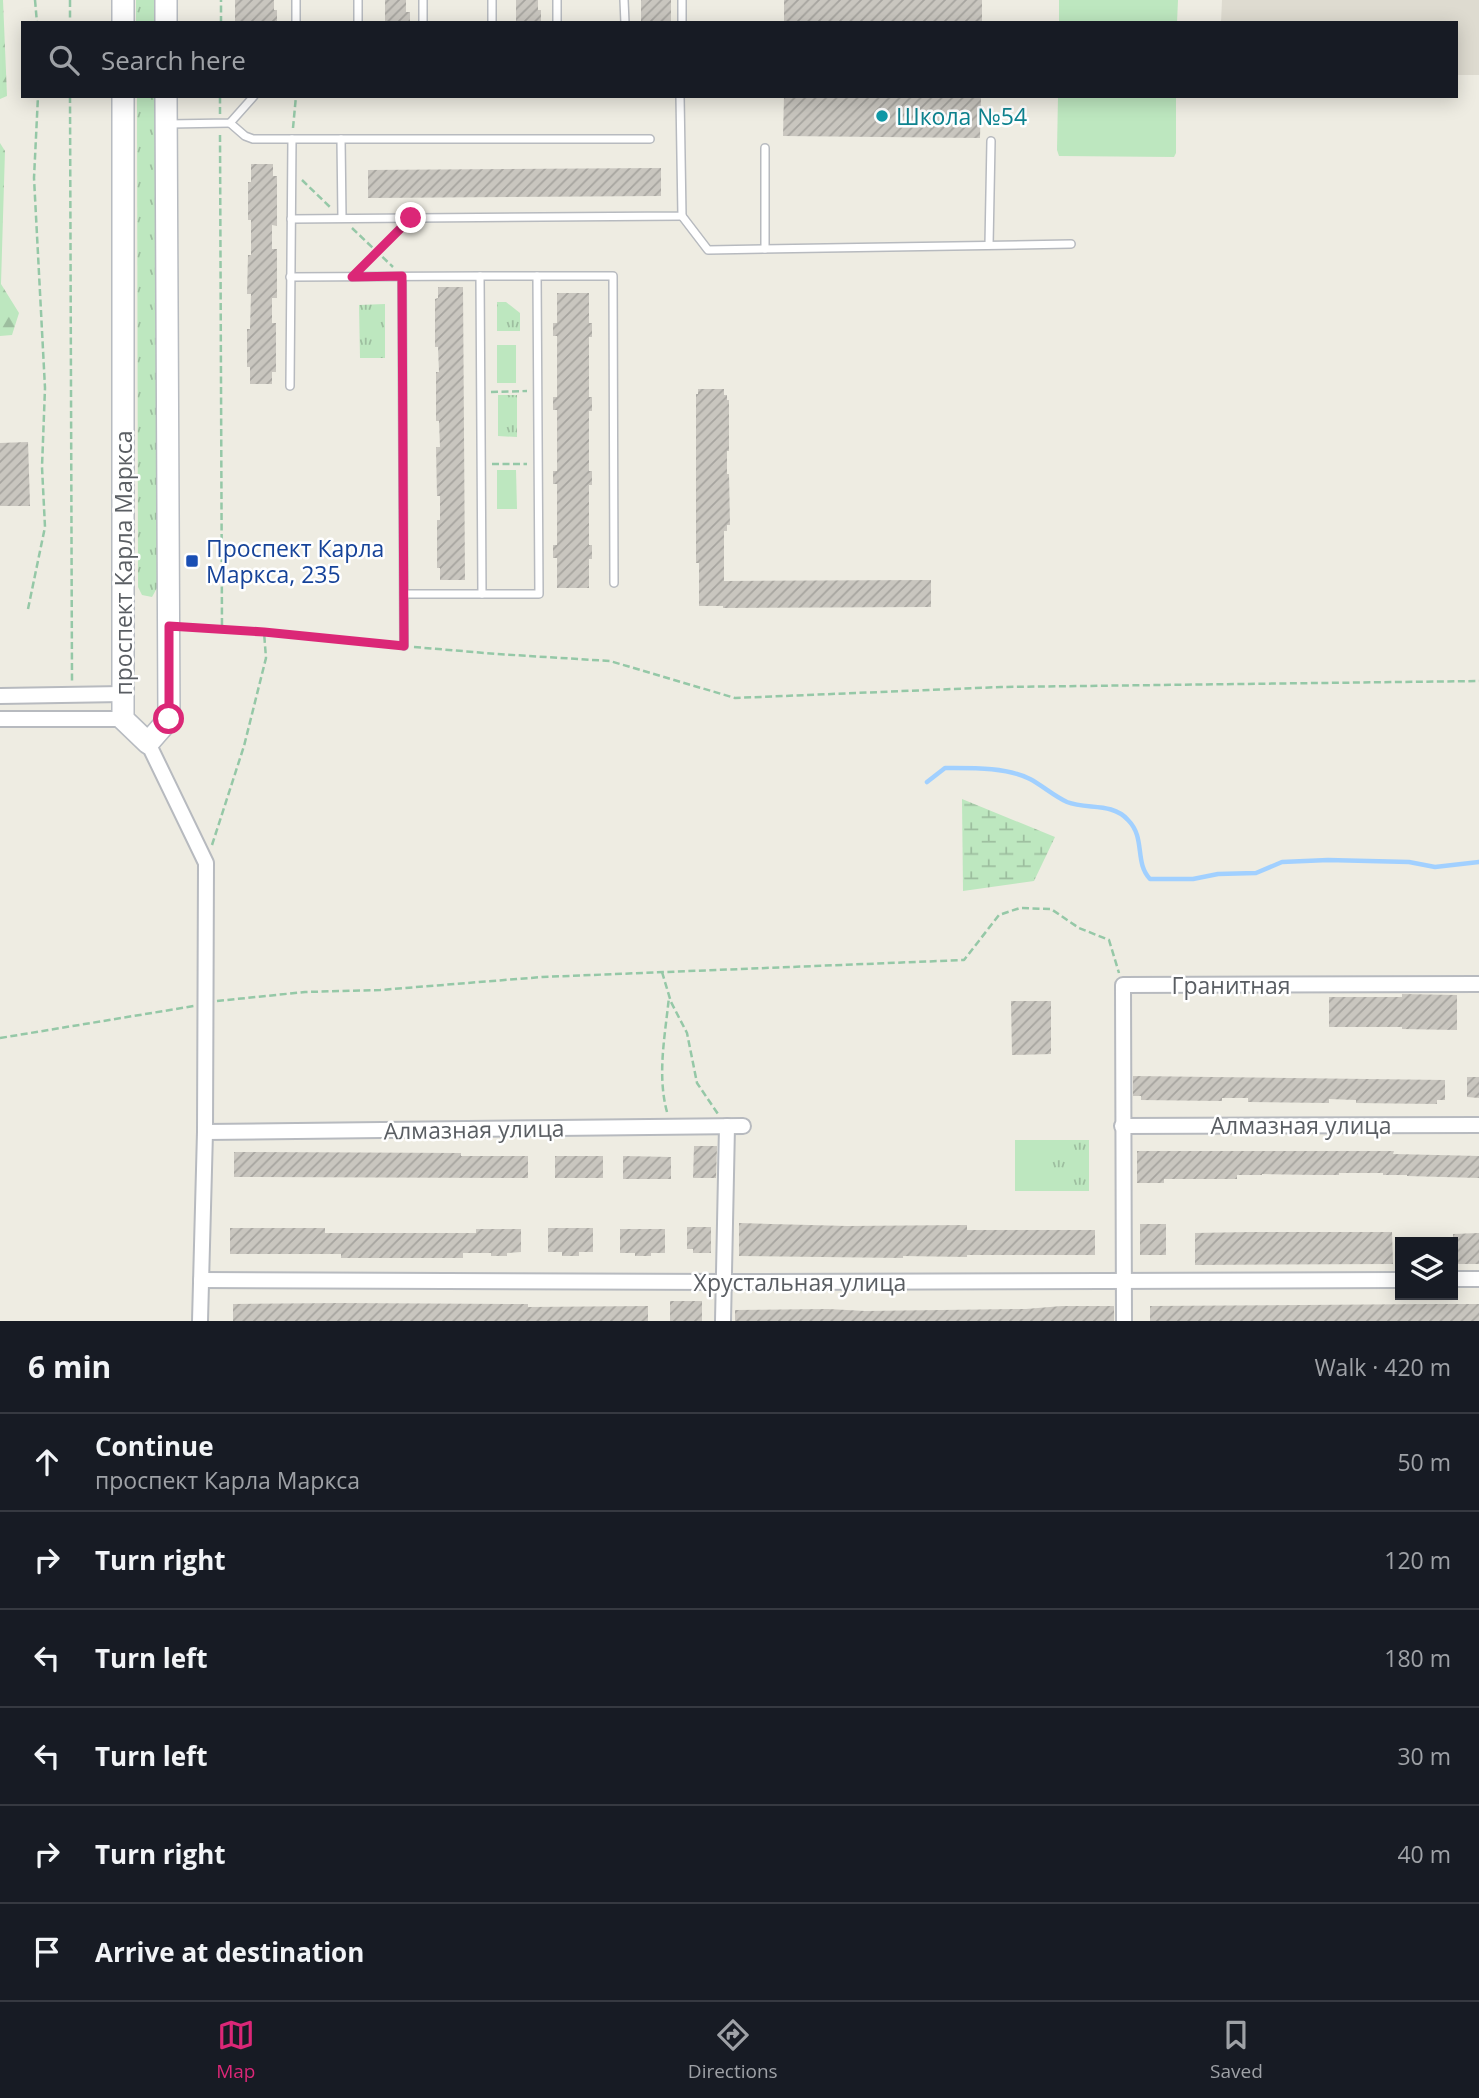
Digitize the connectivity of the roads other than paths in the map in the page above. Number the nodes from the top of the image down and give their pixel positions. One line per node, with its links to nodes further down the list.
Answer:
1 (123, 0): 10 (street)
2 (166, 0): 11 (street)
3 (296, 0): 12 (lane)
4 (358, 0): 13 (lane)
5 (423, 0): 14 (lane)
6 (492, 0): 15 (lane)
7 (557, 0): 16 (lane)
8 (624, 0): 17 (lane)
9 (682, 0): 18 (lane)
10 (123, 21)
11 (166, 21)
12 (296, 21)
13 (358, 21)
14 (423, 21)
15 (492, 21)
16 (557, 21)
17 (625, 21)
18 (682, 21)
19 (123, 98): 45 (street, проспект Карла Маркса)
20 (166, 98): 24 (street, проспект Карла Маркса)
21 (252, 98): 23 (lane)
22 (680, 98): 30 (lane)
23 (230, 123): 24 (lane); 26 (lane)
24 (166, 124): 49 (street, проспект Карла Маркса)
25 (650, 138): 27 (lane)
26 (292, 139): 27 (lane); 32 (lane)
27 (341, 139): 31 (lane)
28 (991, 141): 34 (lane)
29 (765, 148): 35 (lane)
30 (682, 216): 31 (lane); 35 (lane)
31 (342, 218): 32 (lane)
32 (291, 219): 39 (lane)
33 (1071, 244): 34 (lane)
34 (989, 245): 35 (lane)
35 (765, 249)
36 (402, 276): 37 (lane); 39 (lane); 42 (lane)
37 (481, 276): 38 (lane); 43 (lane)
38 (537, 276): 41 (lane); 43 (lane)
39 (290, 277): 40 (lane)
40 (290, 386)
41 (614, 583)
42 (404, 594): 43 (lane); 44 (lane)
43 (482, 594)
44 (404, 646)
45 (123, 694): 46 (street); 48 (street, проспект Карла Маркса)
46 (0, 695)
47 (0, 719): 48 (street)
48 (123, 719): 49 (street, проспект Карла Маркса)
49 (148, 743): 55 (street)
50 (1479, 984): 54 (street, Гранитная)
51 (1479, 1125): 54 (street, Алмазная улица)
52 (727, 1126): 53 (street, Алмазная улица); 55 (street, Алмазная улица); 61 (street)
53 (743, 1126)
54 (1122, 1126): 60 (street)
55 (205, 1132): 58 (street)
56 (1458, 1279): 57 (street)
57 (1479, 1279)
58 (201, 1280): 61 (street, Хрустальная улица); 62 (street)
59 (1395, 1280): 60 (street, Хрустальная улица)
60 (1125, 1281): 61 (street, Хрустальная улица); 64 (street)
61 (725, 1282): 63 (street)
62 (200, 1321)
63 (723, 1321)
64 (1124, 1321)

